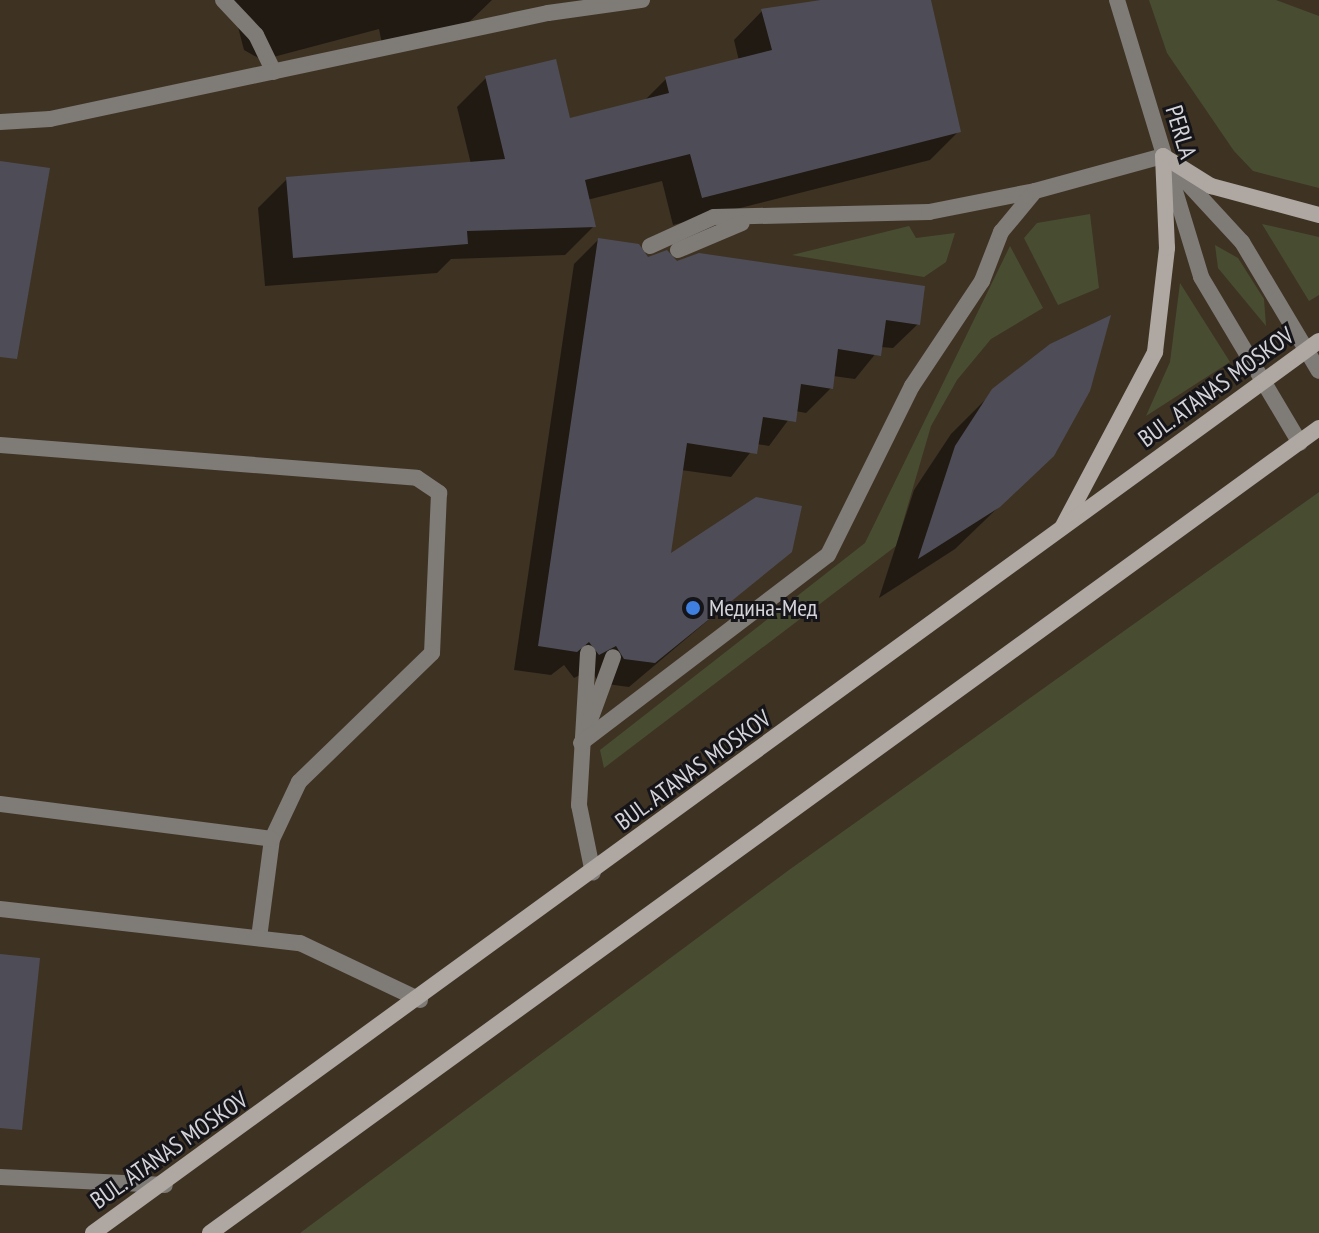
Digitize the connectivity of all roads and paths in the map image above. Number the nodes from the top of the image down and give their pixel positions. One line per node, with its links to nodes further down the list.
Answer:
1 (223, 0): 5 (street)
2 (642, 0): 4 (street)
3 (1117, 0): 7 (street, PERLA)
4 (547, 6): 5 (street)
5 (274, 72): 6 (street)
6 (0, 122)
7 (1163, 156): 8 (street); 10 (main road); 13 (street); 15 (street, PERLA); 19 (main road)
8 (1035, 191): 9 (street); 22 (street)
9 (811, 211): 11 (street); 12 (street)
10 (1319, 215)
11 (650, 246)
12 (678, 250)
13 (1313, 346): 14 (street); 15 (main road, BUL. ATANAS MOSKOV)
14 (1319, 371)
15 (1265, 381): 17 (street, PERLA); 19 (main road, BUL. ATANAS MOSKOV)
16 (1319, 428): 17 (main road)
17 (1300, 443): 32 (main road)
18 (0, 445): 24 (street)
19 (1061, 530): 25 (main road, BUL. ATANAS MOSKOV)
20 (588, 653): 22 (street)
21 (613, 657): 22 (street)
22 (581, 743): 25 (street)
23 (0, 804): 24 (street)
24 (272, 839): 27 (street)
25 (593, 873): 28 (main road, BUL. ATANAS MOSKOV)
26 (0, 909): 27 (street)
27 (259, 938): 28 (street)
28 (420, 1000): 30 (main road, BUL. ATANAS MOSKOV)
29 (0, 1177): 30 (street)
30 (165, 1185): 31 (main road, BUL. ATANAS MOSKOV)
31 (93, 1233)
32 (210, 1233)

